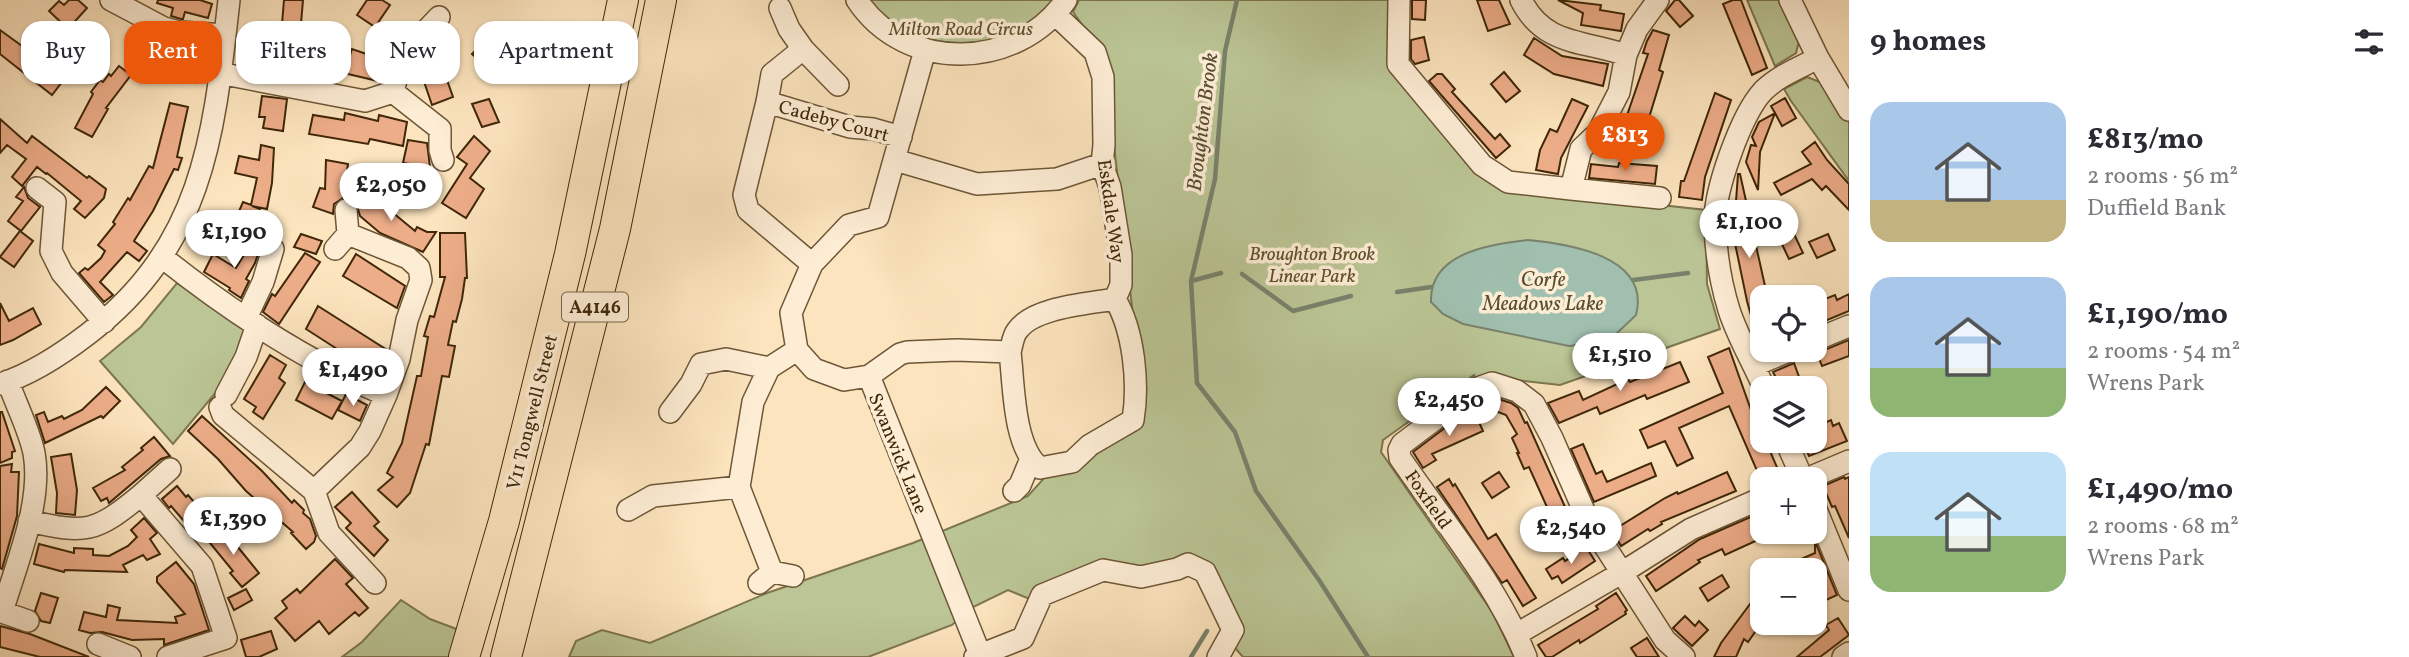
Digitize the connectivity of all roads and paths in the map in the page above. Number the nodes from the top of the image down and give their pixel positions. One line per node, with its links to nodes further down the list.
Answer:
1 (111, 0): 13 (street)
2 (229, 0): 13 (street)
3 (623, 0): 74 (highway, V11 Tongwell Street / A4146)
4 (662, 0): 79 (highway, V11 Tongwell Street / A4146)
5 (857, 0): 15 (street)
6 (1399, 0): 30 (street)
7 (1521, 0): 17 (street)
8 (1658, 0): 17 (street)
9 (1790, 0): 18 (street)
10 (1061, 7): 15 (street); 28 (street, Eskdale Way)
11 (780, 8): 14 (street)
12 (439, 17): 22 (street)
13 (225, 35): 16 (street)
14 (803, 49): 21 (street); 23 (street, Cadeby Court)
15 (925, 50): 25 (street)
16 (222, 54)
17 (1626, 55): 30 (street)
18 (1818, 58): 24 (street); 44 (street)
19 (222, 75): 22 (street)
20 (218, 84): 34 (street)
21 (838, 85)
22 (393, 92): 26 (street)
23 (767, 103): 25 (street, Cadeby Court); 35 (street, Cadeby Court)
24 (1849, 110)
25 (901, 137): 27 (street)
26 (443, 160)
27 (895, 160): 28 (street); 35 (street)
28 (1102, 164): 36 (street, Eskdale Way)
29 (37, 188): 37 (street)
30 (1571, 189): 31 (street)
31 (1660, 198)
32 (346, 210): 49 (street)
33 (273, 249): 38 (street)
34 (162, 257): 37 (street); 38 (street)
35 (812, 264): 41 (street)
36 (1115, 299): 42 (street); 51 (street)
37 (104, 322): 48 (street)
38 (251, 322): 49 (street); 56 (street)
39 (1849, 326): 40 (street)
40 (1827, 335)
41 (797, 351): 45 (street); 46 (street, Swanwick Lane)
42 (1010, 352): 46 (street); 51 (street)
43 (1762, 362): 44 (street)
44 (1755, 365): 47 (street)
45 (769, 369): 50 (street); 55 (street)
46 (869, 376): 75 (street, Swanwick Lane)
47 (1759, 376)
48 (4, 383): 61 (street)
49 (386, 395): 56 (street)
50 (670, 412)
51 (1030, 460): 57 (street)
52 (1849, 461): 54 (street)
53 (170, 469): 58 (street)
54 (1827, 470)
55 (739, 487): 60 (street); 65 (street)
56 (314, 491): 66 (street)
57 (1014, 491)
58 (141, 495): 61 (street); 72 (street)
59 (1750, 503): 64 (street)
60 (628, 510)
61 (29, 521): 68 (street)
62 (1827, 528): 63 (street)
63 (1844, 559): 67 (street)
64 (1623, 572): 70 (street); 70 (street, Foxfield); 81 (street, Foxfield)
65 (775, 577)
66 (375, 583)
67 (1849, 590)
68 (1, 612): 69 (street)
69 (28, 621)
70 (1517, 634): 80 (street, Foxfield)
71 (98, 644): 77 (street)
72 (230, 648): 78 (street)
73 (1849, 653): 82 (street)
74 (466, 654)
75 (979, 656): 76 (street)
76 (1221, 656)
77 (130, 657)
78 (167, 657)
79 (506, 657)
80 (1526, 657)
81 (1684, 657)
82 (1843, 657)

